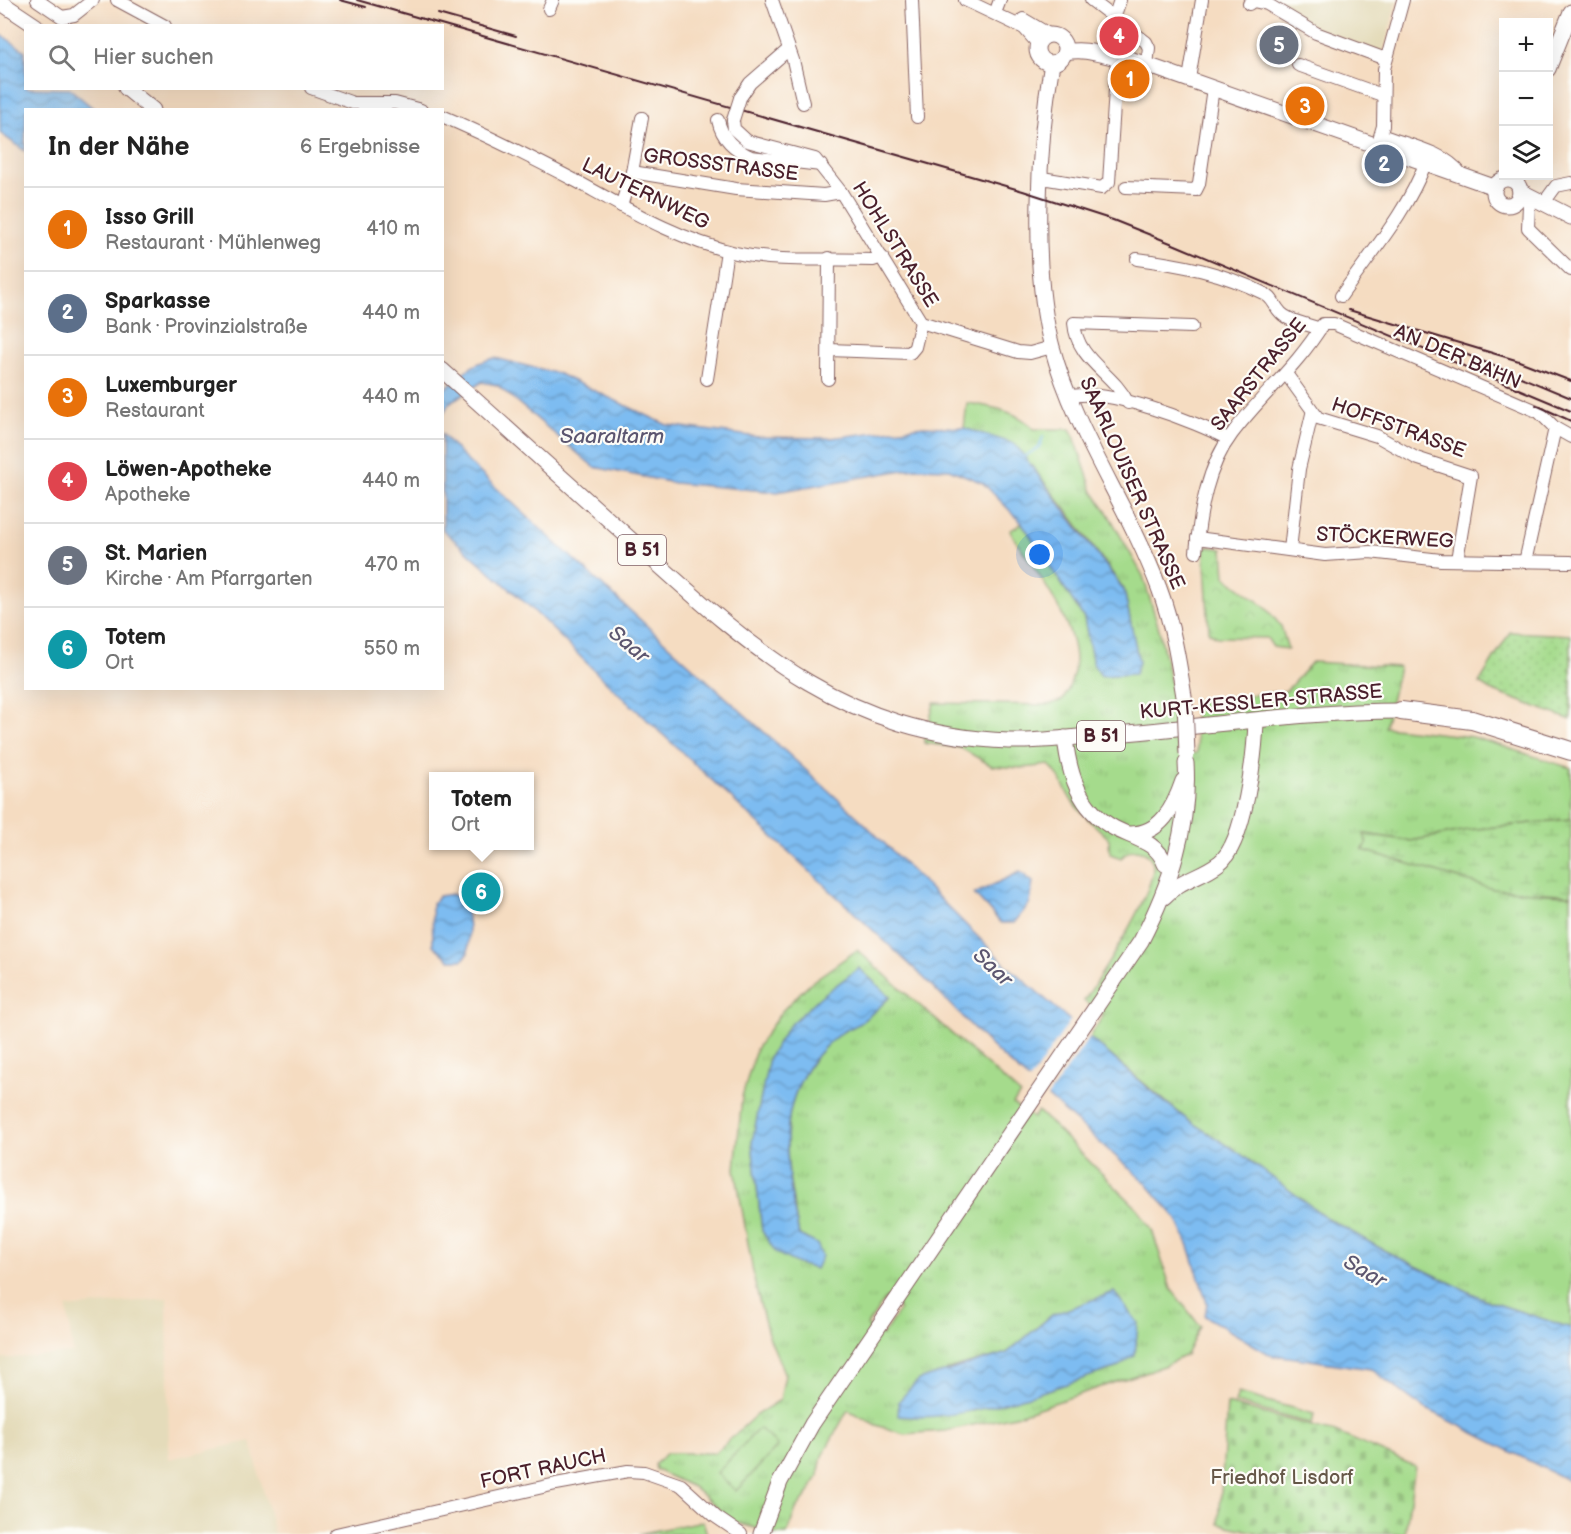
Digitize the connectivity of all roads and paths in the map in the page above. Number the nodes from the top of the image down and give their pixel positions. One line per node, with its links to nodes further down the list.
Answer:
1 (37, 0): 2 (street)
2 (93, 0)
3 (117, 0): 18 (street)
4 (772, 0): 20 (street)
5 (912, 0): 36 (street)
6 (965, 0): 19 (street)
7 (973, 0): 13 (street)
8 (1091, 0): 16 (street)
9 (1120, 0): 16 (street)
10 (1202, 0): 27 (street)
11 (1402, 0): 23 (street)
12 (0, 2): 17 (main road)
13 (999, 4): 19 (street)
14 (1249, 4): 23 (street)
15 (1571, 12): 21 (main road)
16 (1114, 18): 25 (street)
17 (33, 24)
18 (161, 24)
19 (1054, 43): 22 (main road); 24 (main road); 24 (main road)
20 (789, 49): 32 (street); 41 (street, HOHLSTRASSE, bridge)
21 (1553, 57)
22 (1124, 59): 25 (main road); 43 (street)
23 (1386, 59): 31 (street)
24 (1048, 62): 43 (main road, SAARLOUISER STRASSE)
25 (1147, 65): 27 (main road)
26 (1299, 65): 31 (street)
27 (1189, 79): 28 (main road)
28 (1213, 88): 39 (main road); 48 (street)
29 (128, 90): 33 (main road)
30 (317, 90): 34 (street)
31 (1382, 95): 39 (street)
32 (803, 103)
33 (151, 108)
34 (412, 108)
35 (444, 117): 52 (street, LAUTERNWEG)
36 (917, 117)
37 (642, 118): 42 (street)
38 (718, 120): 41 (street)
39 (1379, 141): 40 (main road); 44 (street)
40 (1425, 164): 44 (main road); 59 (street)
41 (821, 165): 50 (street, HOHLSTRASSE)
42 (632, 172): 50 (street, GROSSSTRASSE); 52 (street, GROSSSTRASSE)
43 (1042, 178): 63 (main road, SAARLOUISER STRASSE)
44 (1463, 178): 49 (main road)
45 (1500, 180): 49 (main road)
46 (1513, 180): 51 (main road)
47 (1571, 183): 51 (street)
48 (1126, 187)
49 (1494, 187): 51 (main road)
50 (841, 192): 55 (street, HOHLSTRASSE)
51 (1527, 200): 53 (main road); 58 (street)
52 (621, 206): 54 (street, LAUTERNWEG)
53 (1566, 215)
54 (728, 251): 56 (street, LAUTERNWEG); 67 (street)
55 (882, 257): 56 (street, LAUTERNWEG); 60 (street, HOHLSTRASSE)
56 (829, 258): 64 (street)
57 (1137, 259): 62 (street, AN DER BAHN)
58 (1571, 270)
59 (1341, 296)
60 (921, 322): 63 (street, HOHLSTRASSE); 64 (street)
61 (1192, 327): 70 (street)
62 (1321, 327): 66 (street, SAARSTRASSE); 72 (street, AN DER BAHN)
63 (1052, 347): 69 (main road, SAARLOUISER STRASSE)
64 (829, 350): 68 (street)
65 (444, 371): 83 (main road, KURT-KESSLER-STRASSE / B 51)
66 (1287, 375): 71 (street, HOFFSTRASSE); 74 (street, SAARSTRASSE)
67 (707, 379)
68 (828, 379)
69 (1069, 397): 70 (street); 85 (main road, SAARLOUISER STRASSE, bridge)
70 (1128, 403): 74 (street)
71 (1312, 414): 76 (street); 78 (street, HOFFSTRASSE)
72 (1555, 428): 73 (street, AN DER BAHN); 79 (street)
73 (1571, 436)
74 (1228, 439): 75 (street, SAARSTRASSE)
75 (1197, 538): 76 (street, STÖCKERWEG); 77 (street, SAARSTRASSE)
76 (1290, 550): 78 (street, STÖCKERWEG)
77 (1196, 552)
78 (1457, 560): 79 (street, STÖCKERWEG)
79 (1525, 562): 80 (street, STÖCKERWEG)
80 (1571, 562)
81 (1401, 711): 82 (main road, KURT-KESSLER-STRASSE / B 51); 84 (highway, B 51)
82 (1256, 721): 83 (main road, KURT-KESSLER-STRASSE / B 51); 89 (main road)
83 (1065, 738): 86 (main road)
84 (1571, 751)
85 (1186, 765): 86 (main road); 87 (main road); 88 (main road)
86 (1130, 834): 88 (main road)
87 (1181, 838): 89 (main road); 90 (main road)
88 (1165, 864): 91 (main road)
89 (1210, 869): 90 (main road)
90 (1157, 910): 91 (main road)
91 (1113, 980): 94 (main road)
92 (336, 1534): 93 (street, FORT RAUCH)
93 (741, 1534)
94 (761, 1534)

